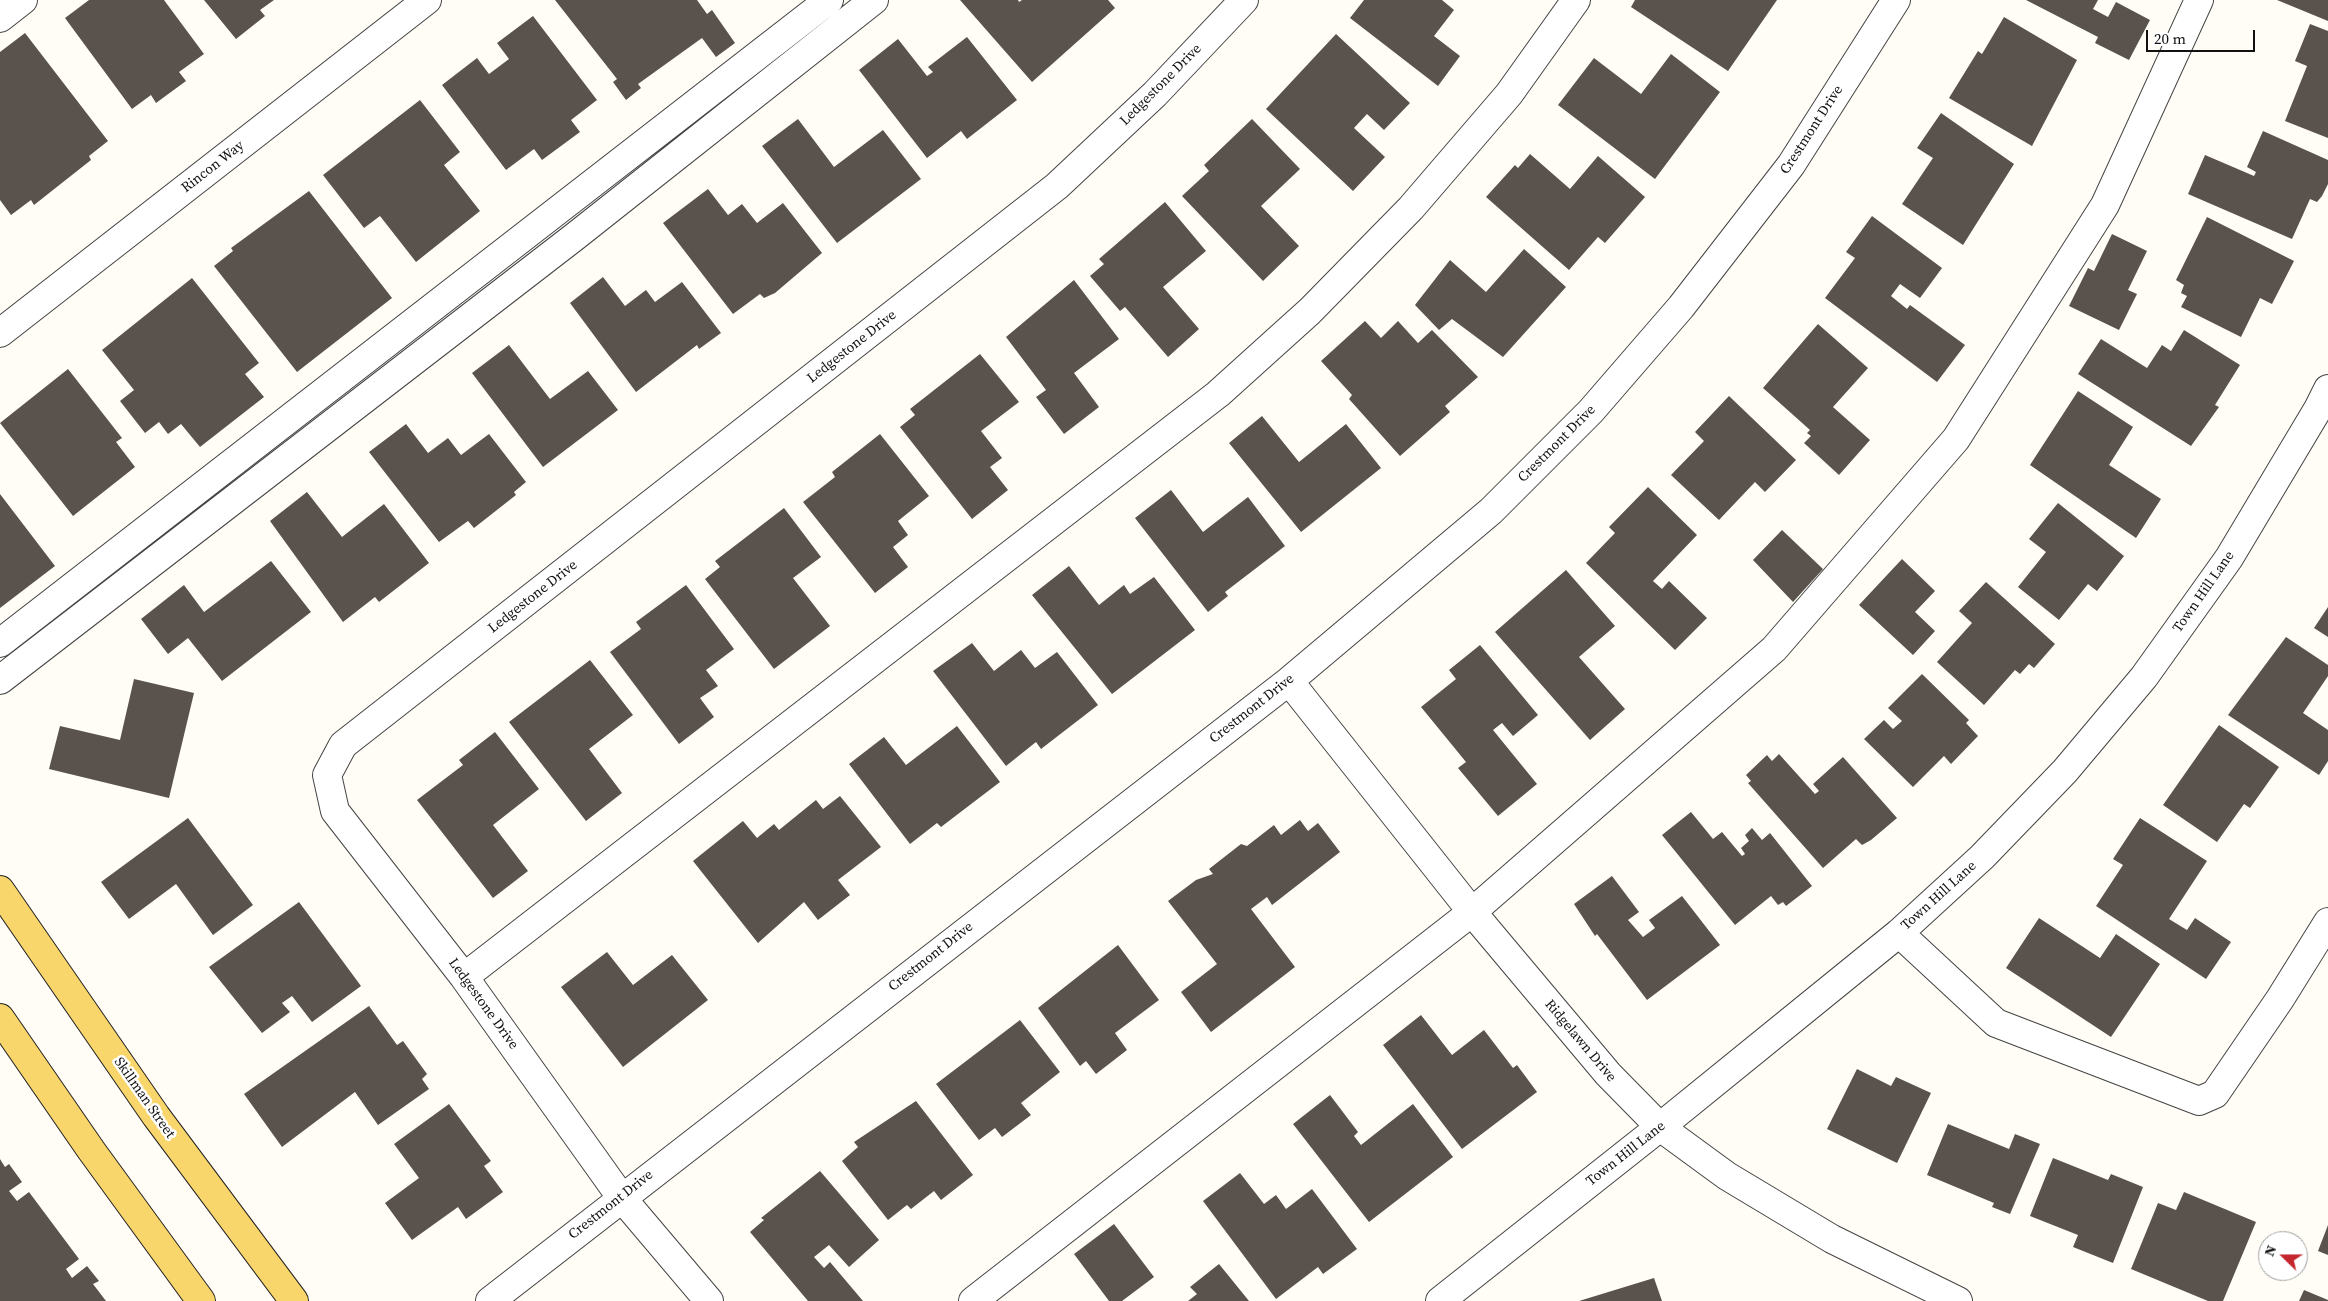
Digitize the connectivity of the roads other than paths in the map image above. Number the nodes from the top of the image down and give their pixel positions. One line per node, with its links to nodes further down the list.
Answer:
1 (23, 0): 9 (street)
2 (427, 0): 10 (street, Rincon Way)
3 (829, 0): 12 (street)
4 (874, 0): 13 (street)
5 (1244, 0): 19 (street, Ledgestone Drive)
6 (1576, 0): 19 (street)
7 (1896, 0): 14 (street, Crestmont Drive)
8 (2199, 0): 16 (street)
9 (0, 18)
10 (0, 333)
11 (2328, 389): 18 (street, Town Hill Lane)
12 (0, 643)
13 (0, 680)
14 (1289, 681): 16 (street, Ridgelawn Drive); 22 (street, Crestmont Drive)
15 (0, 890): 24 (main road, Skillman Street)
16 (1472, 912): 21 (street, Ridgelawn Drive); 27 (street)
17 (2328, 922): 18 (street)
18 (1899, 933): 21 (street, Town Hill Lane)
19 (464, 977): 22 (street, Ledgestone Drive)
20 (0, 1018): 23 (main road)
21 (1660, 1127): 28 (street, Town Hill Lane); 29 (street, Ridgelawn Drive)
22 (621, 1197): 25 (street, Crestmont Drive); 26 (street, Ledgestone Drive)
23 (201, 1301)
24 (294, 1301)
25 (490, 1301)
26 (709, 1301)
27 (973, 1301)
28 (1440, 1301)
29 (1958, 1301)

